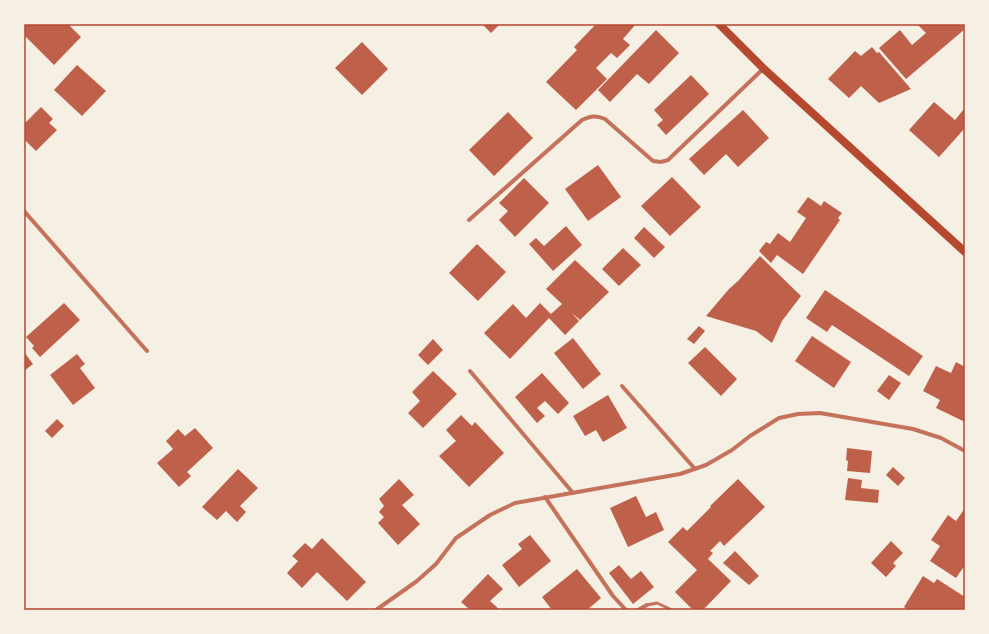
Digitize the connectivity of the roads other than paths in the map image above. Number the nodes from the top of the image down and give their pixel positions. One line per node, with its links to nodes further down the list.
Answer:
1 (722, 25): 2 (main road)
2 (764, 69): 4 (street); 5 (main road)
3 (24, 211): 6 (street)
4 (469, 220)
5 (965, 252)
6 (147, 351)
7 (470, 371): 11 (street)
8 (622, 386): 10 (street)
9 (965, 451): 10 (street)
10 (694, 469): 11 (street)
11 (573, 493): 12 (street)
12 (545, 497): 14 (street); 15 (street)
13 (647, 605): 16 (street); 17 (lane)
14 (376, 610)
15 (626, 610)
16 (638, 610)
17 (672, 610)

